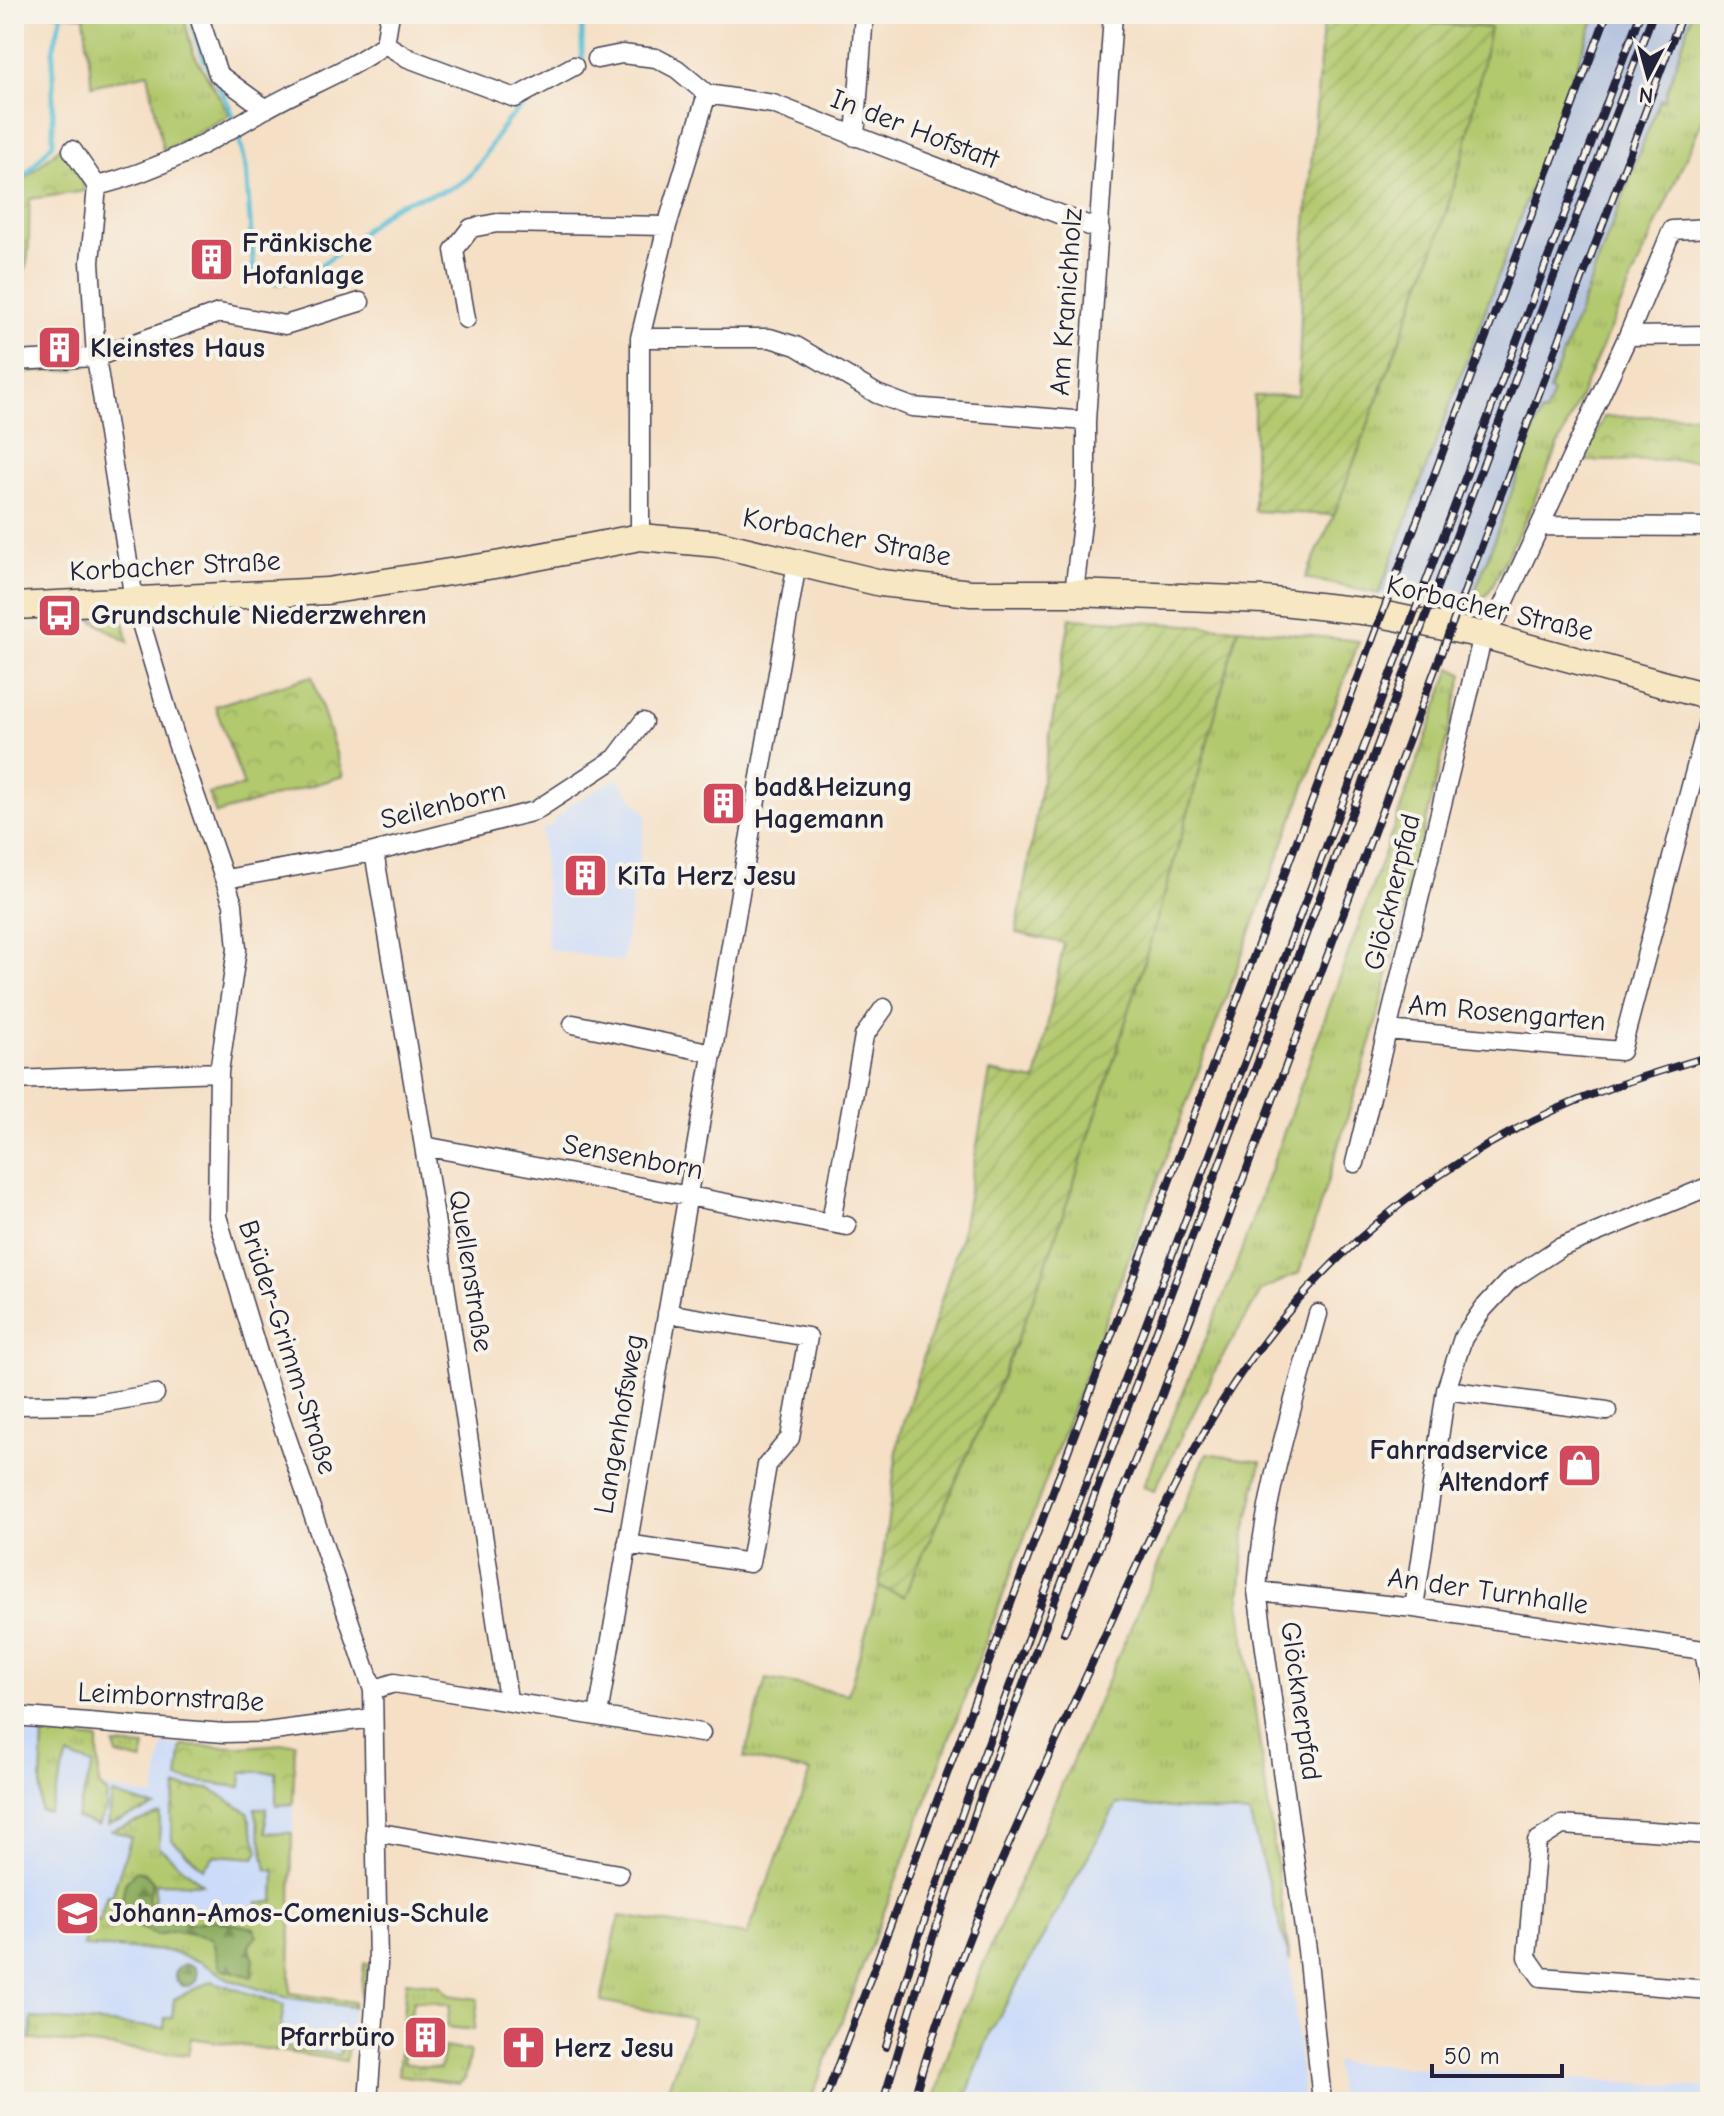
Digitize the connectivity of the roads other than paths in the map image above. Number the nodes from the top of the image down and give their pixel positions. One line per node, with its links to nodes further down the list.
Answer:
1 (198, 14): 9 (street)
2 (390, 14): 5 (street)
3 (864, 14): 10 (street)
4 (1113, 14): 15 (street, Am Kranichholz)
5 (385, 44): 7 (street); 9 (street)
6 (597, 59): 8 (street)
7 (574, 66)
8 (707, 94): 10 (street, In der Hofstatt); 13 (street)
9 (259, 113): 12 (street)
10 (855, 137): 15 (street, In der Hofstatt)
11 (72, 150): 12 (street)
12 (97, 186): 21 (street, Brüder-Grimm-Straße)
13 (667, 226): 17 (street); 20 (street)
14 (1710, 228): 19 (street, Glöcknerpfad)
15 (1100, 230): 23 (street, Am Kranichholz)
16 (360, 302): 21 (street)
17 (466, 319)
18 (1710, 335): 19 (street)
19 (1628, 336): 24 (street, Glöcknerpfad)
20 (640, 338): 23 (street); 26 (street)
21 (96, 357): 22 (street); 29 (street, Brüder-Grimm-Straße)
22 (14, 361)
23 (1086, 421): 28 (street, Am Kranichholz)
24 (1540, 526): 25 (street); 31 (street, Glöcknerpfad)
25 (1710, 527)
26 (640, 537): 27 (street, Korbacher Straße); 29 (street, Korbacher Straße)
27 (797, 563): 28 (street, Korbacher Straße); 40 (street, Langenhofsweg)
28 (1074, 593): 31 (street, Korbacher Straße)
29 (134, 600): 30 (street, Korbacher Straße); 36 (street, Brüder-Grimm-Straße)
30 (14, 606)
31 (1483, 635): 32 (street, Korbacher Straße); 39 (street, Glöcknerpfad)
32 (1710, 697)
33 (1710, 714): 39 (street, Am Rosengarten)
34 (643, 722): 35 (street, Seilenborn)
35 (374, 852): 36 (street, Seilenborn); 43 (street, Quellenstraße)
36 (226, 879): 41 (street, Brüder-Grimm-Straße)
37 (884, 1008): 46 (street, Sensenborn)
38 (573, 1024): 40 (street)
39 (1387, 1030): 44 (street, Glöcknerpfad)
40 (713, 1053): 46 (street, Langenhofsweg)
41 (219, 1072): 42 (street); 58 (street, Brüder-Grimm-Straße)
42 (14, 1080)
43 (424, 1146): 46 (street, Sensenborn); 59 (street, Quellenstraße)
44 (1355, 1163)
45 (1710, 1186): 49 (street)
46 (688, 1196): 47 (street, Langenhofsweg)
47 (667, 1313): 53 (street, Langenhofsweg); 53 (street, Langenhofsweg)
48 (1318, 1314): 54 (street, Glöcknerpfad)
49 (1446, 1390): 52 (street); 55 (street)
50 (155, 1394): 51 (street)
51 (14, 1405)
52 (1607, 1411)
53 (627, 1544): 60 (street, Langenhofsweg)
54 (1257, 1591): 55 (street, An der Turnhalle); 69 (street, Glöcknerpfad)
55 (1414, 1608): 56 (street, An der Turnhalle)
56 (1707, 1651): 57 (street)
57 (1710, 1684)
58 (373, 1690): 59 (street); 62 (street, Brüder-Grimm-Straße)
59 (508, 1699): 60 (street)
60 (598, 1715): 63 (street)
61 (14, 1716): 62 (street, Leimbornstraße)
62 (373, 1718): 64 (street, Brüder-Grimm-Straße)
63 (701, 1733)
64 (375, 1832): 66 (street); 68 (street, Brüder-Grimm-Straße)
65 (1710, 1835): 67 (street)
66 (619, 1874)
67 (1710, 1990)
68 (368, 2102)
69 (1322, 2102)

